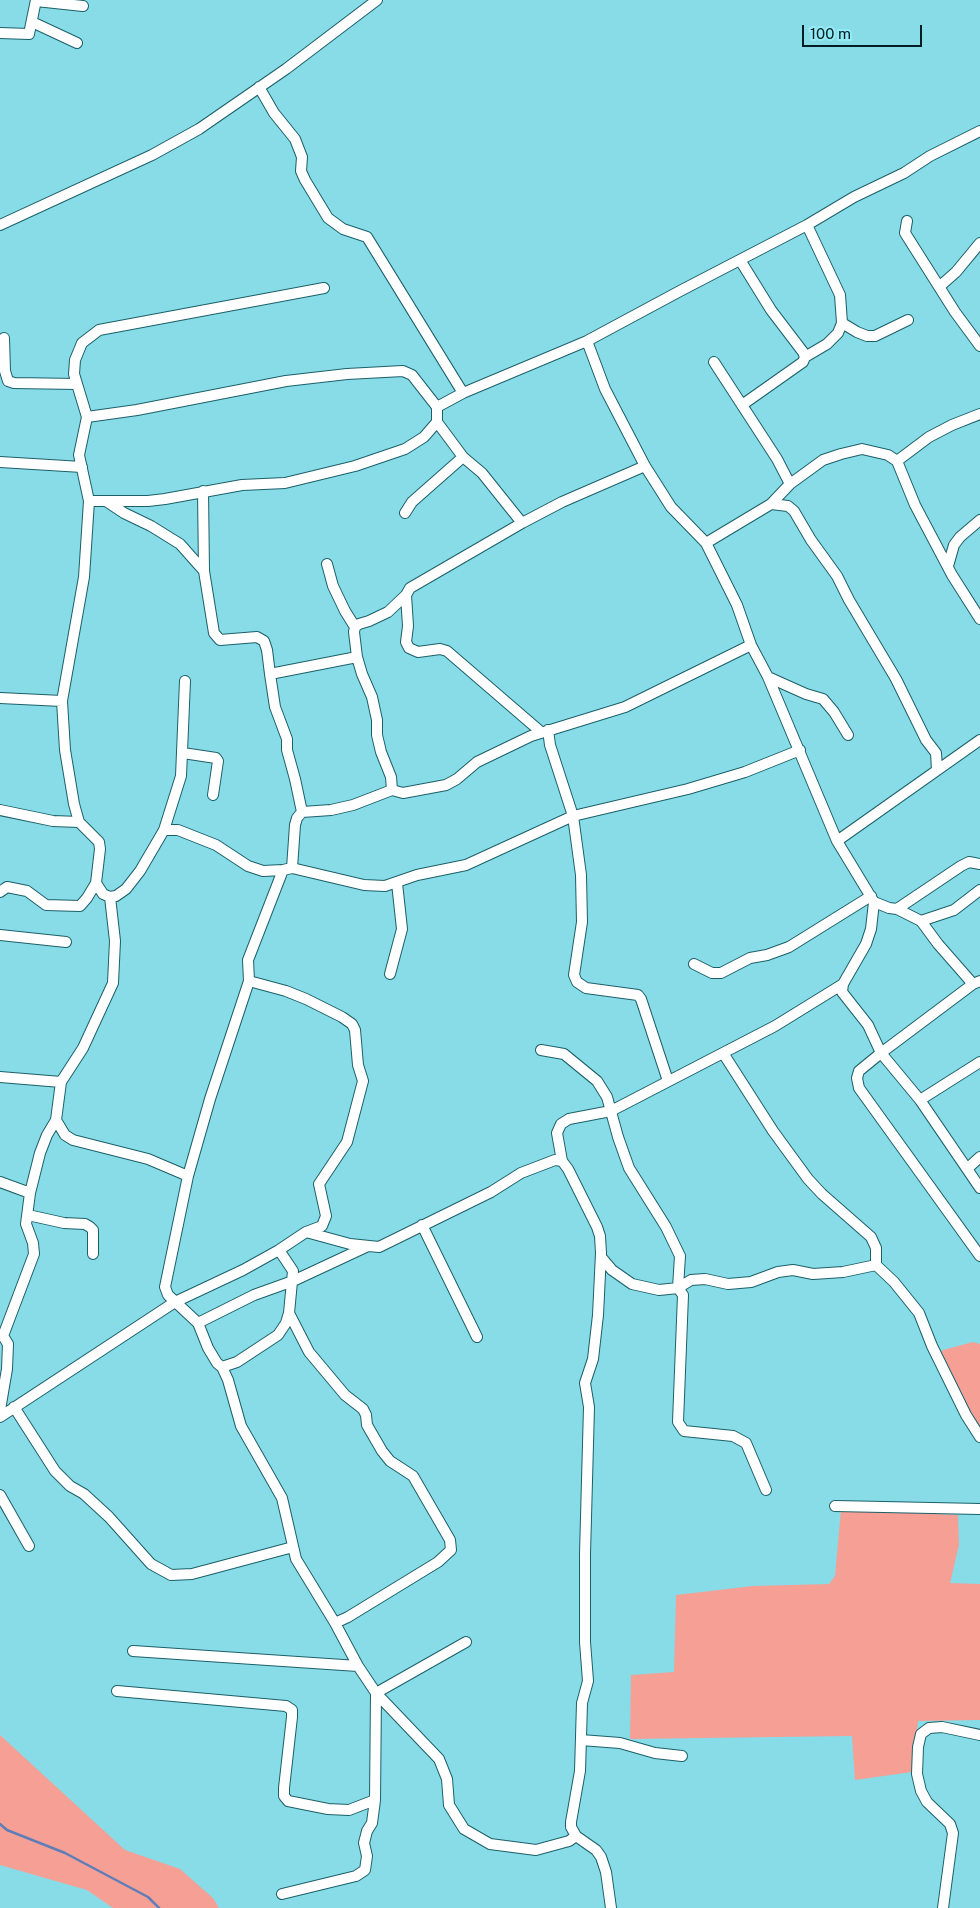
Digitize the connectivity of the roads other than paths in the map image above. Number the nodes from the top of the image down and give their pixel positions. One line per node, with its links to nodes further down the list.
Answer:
1 (36, 0): 3 (street); 4 (street)
2 (377, 0): 7 (street)
3 (83, 6)
4 (32, 22): 5 (street); 6 (street)
5 (0, 33)
6 (77, 42)
7 (258, 87): 10 (street); 24 (street)
8 (980, 131): 11 (street)
9 (907, 221): 14 (street)
10 (0, 225)
11 (807, 226): 13 (street); 17 (street)
12 (980, 243): 14 (street)
13 (740, 260): 19 (street); 21 (street)
14 (939, 287): 20 (street)
15 (324, 288): 23 (street)
16 (908, 320): 17 (street)
17 (842, 323): 21 (street)
18 (4, 338): 23 (street)
19 (587, 341): 24 (street); 33 (street)
20 (980, 346)
21 (805, 358): 25 (street)
22 (714, 362): 25 (street)
23 (77, 384): 28 (street)
24 (463, 393): 26 (street)
25 (742, 405): 35 (street)
26 (437, 407): 28 (street); 29 (street)
27 (980, 414): 31 (street)
28 (87, 416): 34 (street)
29 (437, 422): 30 (street); 36 (street)
30 (463, 457): 40 (street); 42 (street)
31 (897, 461): 35 (street); 45 (street)
32 (0, 462): 34 (street)
33 (645, 466): 42 (street); 43 (street)
34 (82, 467): 37 (street)
35 (790, 484): 39 (street)
36 (203, 491): 38 (street); 46 (street)
37 (89, 501): 38 (street); 56 (street)
38 (106, 501): 46 (street)
39 (771, 504): 43 (street); 62 (street)
40 (405, 513)
41 (980, 520): 45 (street)
42 (522, 523): 47 (street)
43 (706, 543): 50 (street)
44 (327, 564): 49 (street)
45 (948, 566): 48 (street)
46 (204, 571): 52 (street)
47 (406, 595): 49 (street); 57 (street)
48 (980, 619)
49 (356, 627): 51 (street)
50 (751, 645): 53 (street); 57 (street)
51 (357, 657): 52 (street); 65 (street)
52 (270, 674): 68 (street)
53 (768, 677): 58 (street); 60 (street)
54 (184, 681): 61 (street)
55 (0, 698): 56 (street)
56 (62, 701): 70 (street)
57 (545, 731): 65 (street); 69 (street)
58 (848, 735)
59 (980, 740): 63 (street)
60 (800, 750): 69 (street); 72 (street)
61 (183, 753): 66 (street); 71 (street)
62 (936, 753): 63 (street); 64 (street)
63 (954, 758): 64 (street)
64 (937, 770): 72 (street)
65 (392, 790): 68 (street)
66 (213, 794)
67 (0, 810): 70 (street)
68 (302, 812): 74 (street)
69 (574, 816): 76 (street); 95 (street)
70 (80, 822): 75 (street)
71 (164, 830): 74 (street); 79 (street)
72 (837, 841): 80 (street)
73 (980, 864): 81 (street)
74 (287, 869): 76 (street); 87 (street)
75 (96, 882): 78 (street); 79 (street)
76 (397, 883): 86 (street)
77 (980, 890): 82 (street)
78 (0, 892)
79 (110, 897): 96 (street)
80 (872, 899): 81 (street); 85 (street); 89 (street)
81 (897, 909): 82 (street)
82 (921, 921): 88 (street)
83 (0, 936): 84 (street)
84 (66, 942)
85 (694, 964)
86 (390, 974)
87 (249, 981): 103 (street); 109 (street)
88 (977, 983): 92 (street)
89 (843, 984): 91 (street); 92 (street)
90 (541, 1050): 98 (street)
91 (724, 1053): 95 (street); 115 (street)
92 (881, 1053): 97 (street); 113 (street)
93 (980, 1062): 97 (street)
94 (0, 1077): 96 (street)
95 (668, 1081): 98 (street)
96 (61, 1082): 99 (street)
97 (920, 1100): 102 (street)
98 (610, 1111): 101 (street); 117 (street)
99 (56, 1120): 103 (street); 106 (street)
100 (980, 1157): 102 (street)
101 (562, 1161): 108 (street); 114 (street)
102 (968, 1168): 105 (street)
103 (188, 1176): 118 (street)
104 (0, 1182): 106 (street)
105 (980, 1188)
106 (30, 1193): 107 (street)
107 (28, 1215): 112 (street); 121 (street)
108 (422, 1225): 110 (street); 122 (street)
109 (306, 1232): 110 (street); 111 (street)
110 (368, 1246): 116 (street)
111 (278, 1250): 116 (street); 118 (street)
112 (93, 1254)
113 (980, 1256)
114 (601, 1257): 117 (street); 141 (street)
115 (876, 1265): 117 (street); 127 (street)
116 (293, 1282): 119 (street); 120 (street)
117 (678, 1288): 128 (street)
118 (175, 1302): 120 (street); 124 (street)
119 (289, 1313): 123 (street); 134 (street)
120 (198, 1323): 123 (street)
121 (2, 1336): 125 (street)
122 (477, 1337)
123 (222, 1367): 133 (street)
124 (14, 1407): 126 (street); 133 (street)
125 (0, 1410)
126 (0, 1417)
127 (980, 1437)
128 (766, 1490)
129 (0, 1495): 132 (street)
130 (835, 1506): 131 (street)
131 (980, 1509)
132 (30, 1546)
133 (293, 1547): 134 (street)
134 (335, 1623): 137 (street)
135 (466, 1642): 139 (street)
136 (133, 1651): 137 (street)
137 (358, 1666): 139 (street)
138 (118, 1691): 143 (street)
139 (376, 1693): 143 (street); 144 (street)
140 (980, 1735): 147 (street)
141 (581, 1740): 142 (street); 144 (street)
142 (682, 1756)
143 (375, 1800): 145 (street)
144 (576, 1836): 146 (street)
145 (282, 1894)
146 (610, 1908)
147 (943, 1908)

